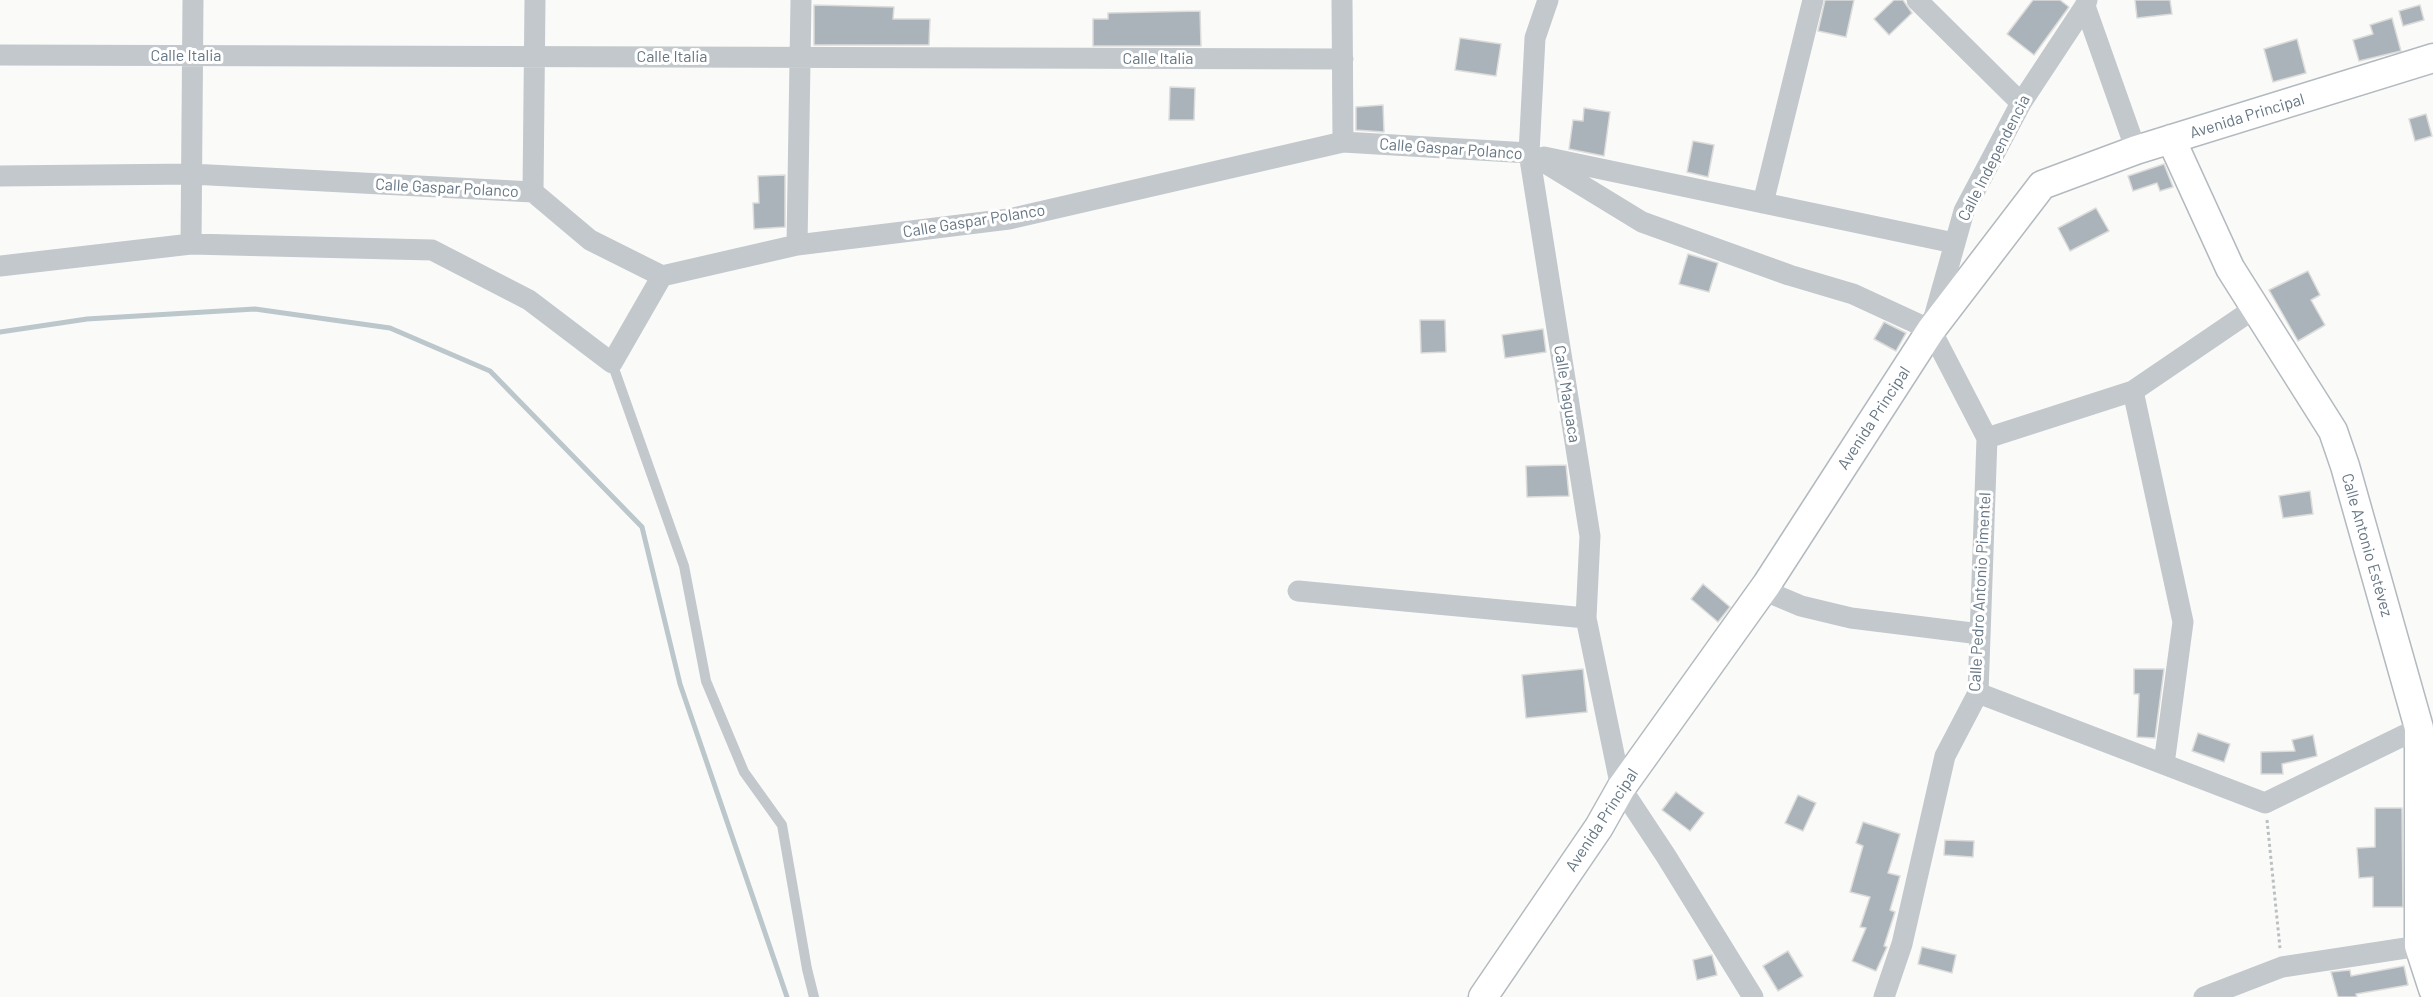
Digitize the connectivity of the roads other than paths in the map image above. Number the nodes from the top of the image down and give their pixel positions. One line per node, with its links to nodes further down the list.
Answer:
1 (193, 0): 10 (street)
2 (535, 0): 11 (street)
3 (801, 0): 12 (street)
4 (1342, 0): 14 (street)
5 (1548, 0): 19 (street, Calle Maguaca)
6 (1813, 0): 23 (street)
7 (1917, 0): 15 (street)
8 (2086, 3): 15 (street, Calle Independencia); 18 (street)
9 (0, 55): 10 (street, Calle Italia)
10 (192, 56): 11 (street, Calle Italia); 20 (street)
11 (534, 57): 12 (street, Calle Italia); 22 (street)
12 (800, 58): 14 (street, Calle Italia); 26 (street)
13 (2433, 58): 16 (main road, Avenida Principal)
14 (1343, 59): 17 (street)
15 (2021, 103): 24 (street, Calle Independencia)
16 (2171, 139): 18 (main road, Avenida Principal); 29 (main road, Calle Antonio Estévez)
17 (1342, 142): 19 (street, Calle Gaspar Polanco); 26 (street, Calle Gaspar Polanco)
18 (2136, 150): 30 (main road, Avenida Principal)
19 (1529, 153): 23 (street); 30 (street, Calle Gaspar Polanco); 36 (street, Calle Maguaca)
20 (191, 174): 21 (street, Calle Gaspar Polanco); 22 (street, Calle Gaspar Polanco); 25 (street)
21 (0, 176)
22 (533, 192): 28 (street, Calle Gaspar Polanco)
23 (1763, 203): 24 (street)
24 (1954, 243): 30 (street, Calle Independencia)
25 (190, 244): 27 (street); 31 (street)
26 (796, 245): 28 (street, Calle Gaspar Polanco)
27 (0, 266)
28 (662, 276): 31 (street)
29 (2255, 308): 32 (street); 39 (main road, Calle Antonio Estévez)
30 (1931, 330): 33 (street, Calle Pedro Antonio Pimentel); 34 (main road, Avenida Principal)
31 (612, 363): 44 (lane)
32 (2133, 391): 33 (street); 40 (street)
33 (1987, 438): 37 (street, Calle Pedro Antonio Pimentel)
34 (1763, 590): 37 (street); 41 (main road, Avenida Principal)
35 (1298, 591): 36 (street)
36 (1586, 618): 41 (street, Calle Maguaca)
37 (1980, 634): 38 (street, Calle Pedro Antonio Pimentel)
38 (1978, 693): 40 (street); 47 (street, Calle Pedro Antonio Pimentel)
39 (2419, 728): 40 (street); 42 (main road, Calle Antonio Estévez)
40 (2164, 764)
41 (1621, 788): 45 (main road, Avenida Principal); 46 (street)
42 (2419, 946): 43 (main road, Calle Antonio Estévez); 48 (street)
43 (2433, 990)
44 (814, 997)
45 (1483, 997)
46 (1753, 997)
47 (1884, 997)
48 (2204, 997)

